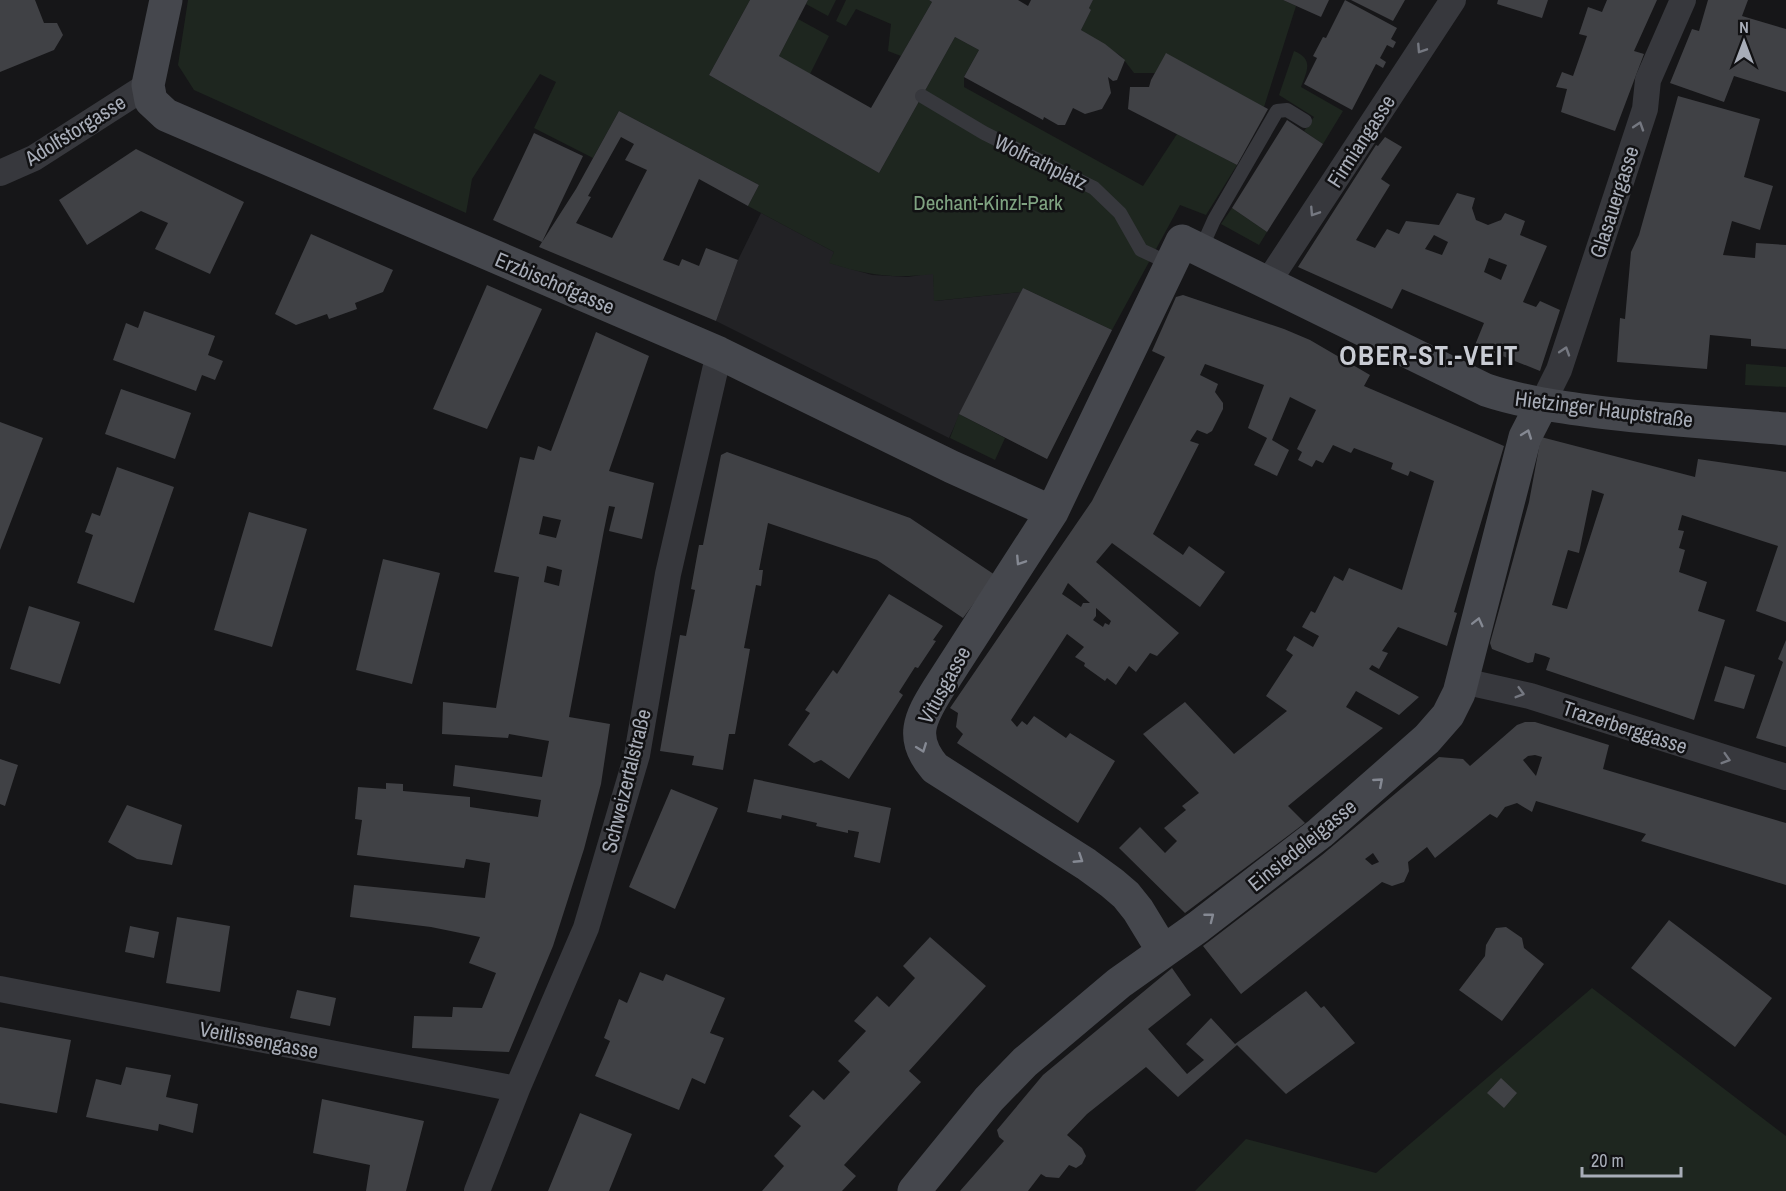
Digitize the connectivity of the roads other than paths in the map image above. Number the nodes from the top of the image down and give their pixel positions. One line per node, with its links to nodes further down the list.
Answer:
1 (166, 0): 4 (street)
2 (1453, 0): 9 (street, Firmiangasse, one-way to 9)
3 (1683, 0): 11 (street, Glasauergasse, one-way to 3)
4 (148, 85): 7 (street, Adolfstorgasse); 10 (street, Erzbischofgasse)
5 (922, 96): 8 (lane, Wolfrathplatz)
6 (1305, 121): 8 (lane)
7 (0, 173)
8 (1184, 252): 9 (street, Wolfrathplatz); 13 (street, Vitusgasse)
9 (1268, 282): 11 (street, Hietzinger Hauptstraße)
10 (719, 353): 13 (street, Erzbischofgasse); 18 (street, Schweizertalstraße)
11 (1542, 404): 12 (street, Hietzinger Hauptstraße); 14 (street, Einsiedeleigasse, one-way to 11)
12 (1786, 429)
13 (1052, 512): 16 (street, Vitusgasse, one-way to 16)
14 (1463, 681): 15 (street, Trazerberggasse, one-way to 15); 16 (street, Einsiedeleigasse, one-way to 14)
15 (1786, 777)
16 (1163, 951): 20 (street, Einsiedeleigasse)
17 (0, 989): 18 (street, Veitlissengasse)
18 (518, 1089): 19 (street, Schweizertalstraße)
19 (477, 1191)
20 (914, 1191)

